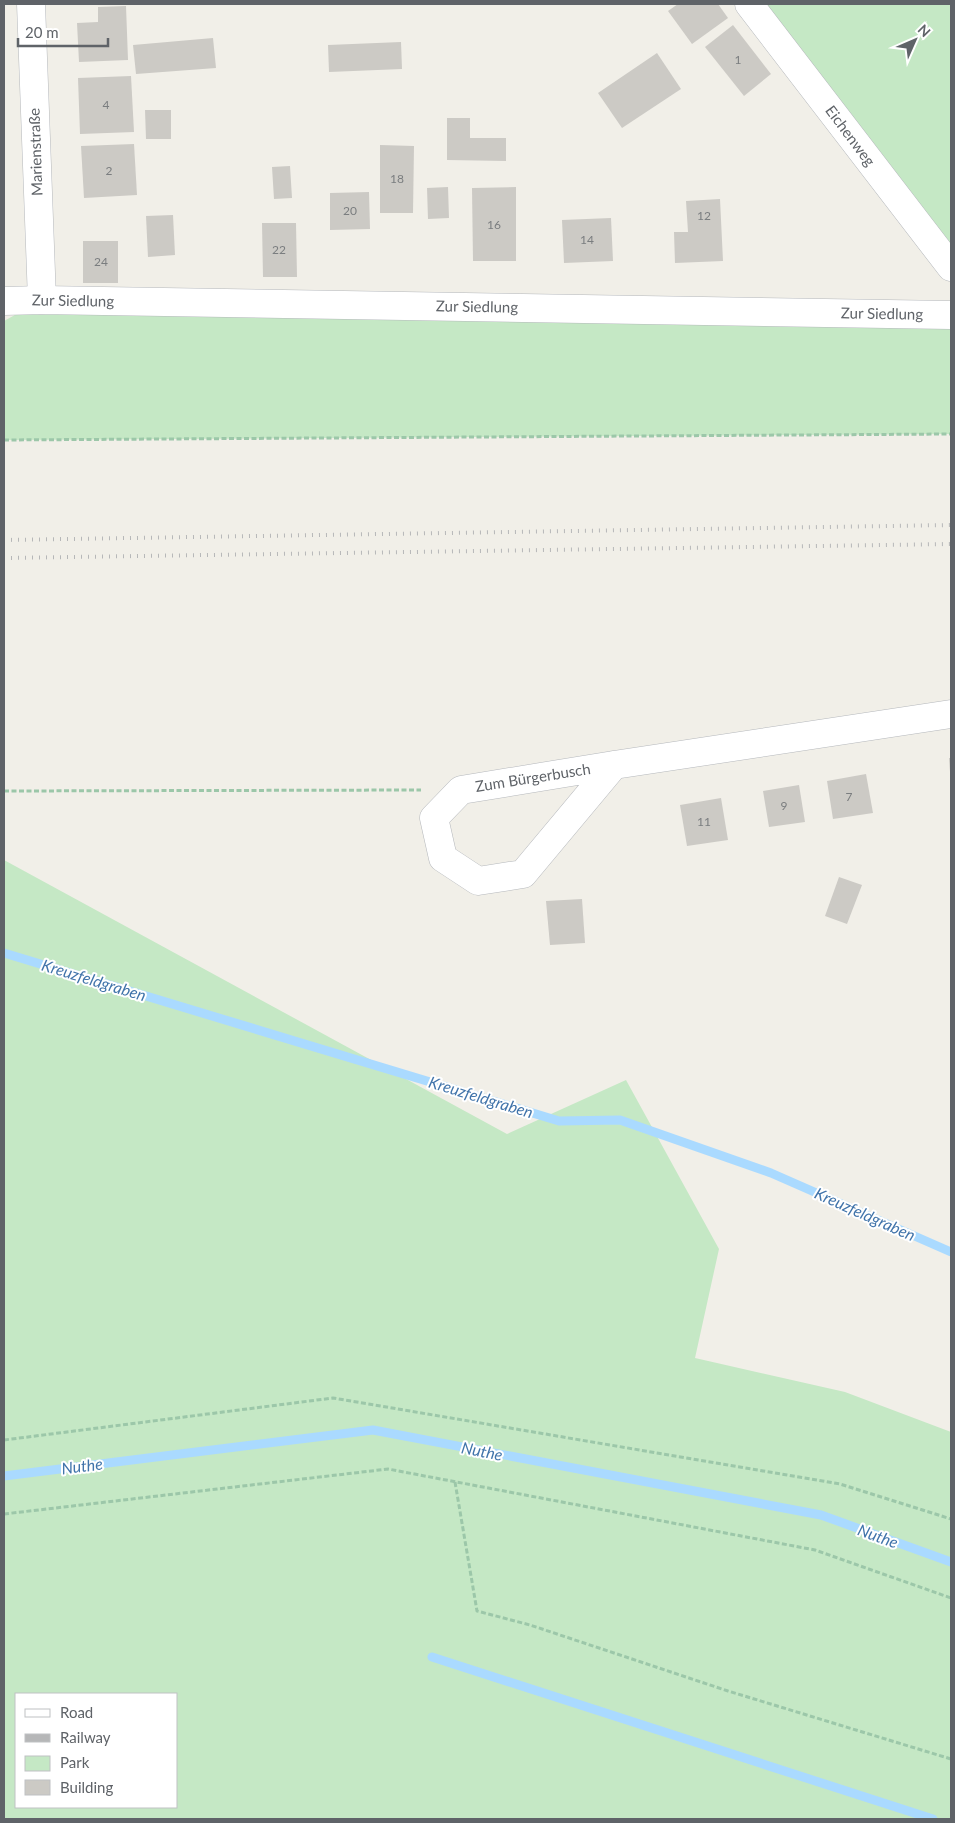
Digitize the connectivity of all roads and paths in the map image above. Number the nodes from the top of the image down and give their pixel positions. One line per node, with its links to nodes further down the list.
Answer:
1 (31, 4): 4 (street, Marienstraße)
2 (749, 4): 3 (street, Eichenweg)
3 (951, 268)
4 (42, 300): 5 (street, Zur Siedlung); 6 (street, Zur Siedlung)
5 (4, 301)
6 (951, 315)
7 (951, 434): 8 (path)
8 (4, 440)
9 (951, 714): 10 (street, Zum Bürgerbusch)
10 (614, 765): 12 (street, Zum Bürgerbusch); 12 (street, Zum Bürgerbusch)
11 (4, 790): 12 (path)
12 (461, 790)
13 (4, 1440): 16 (path)
14 (455, 1482): 15 (path); 17 (path); 18 (path)
15 (4, 1514)
16 (951, 1519)
17 (951, 1598)
18 (951, 1759)

